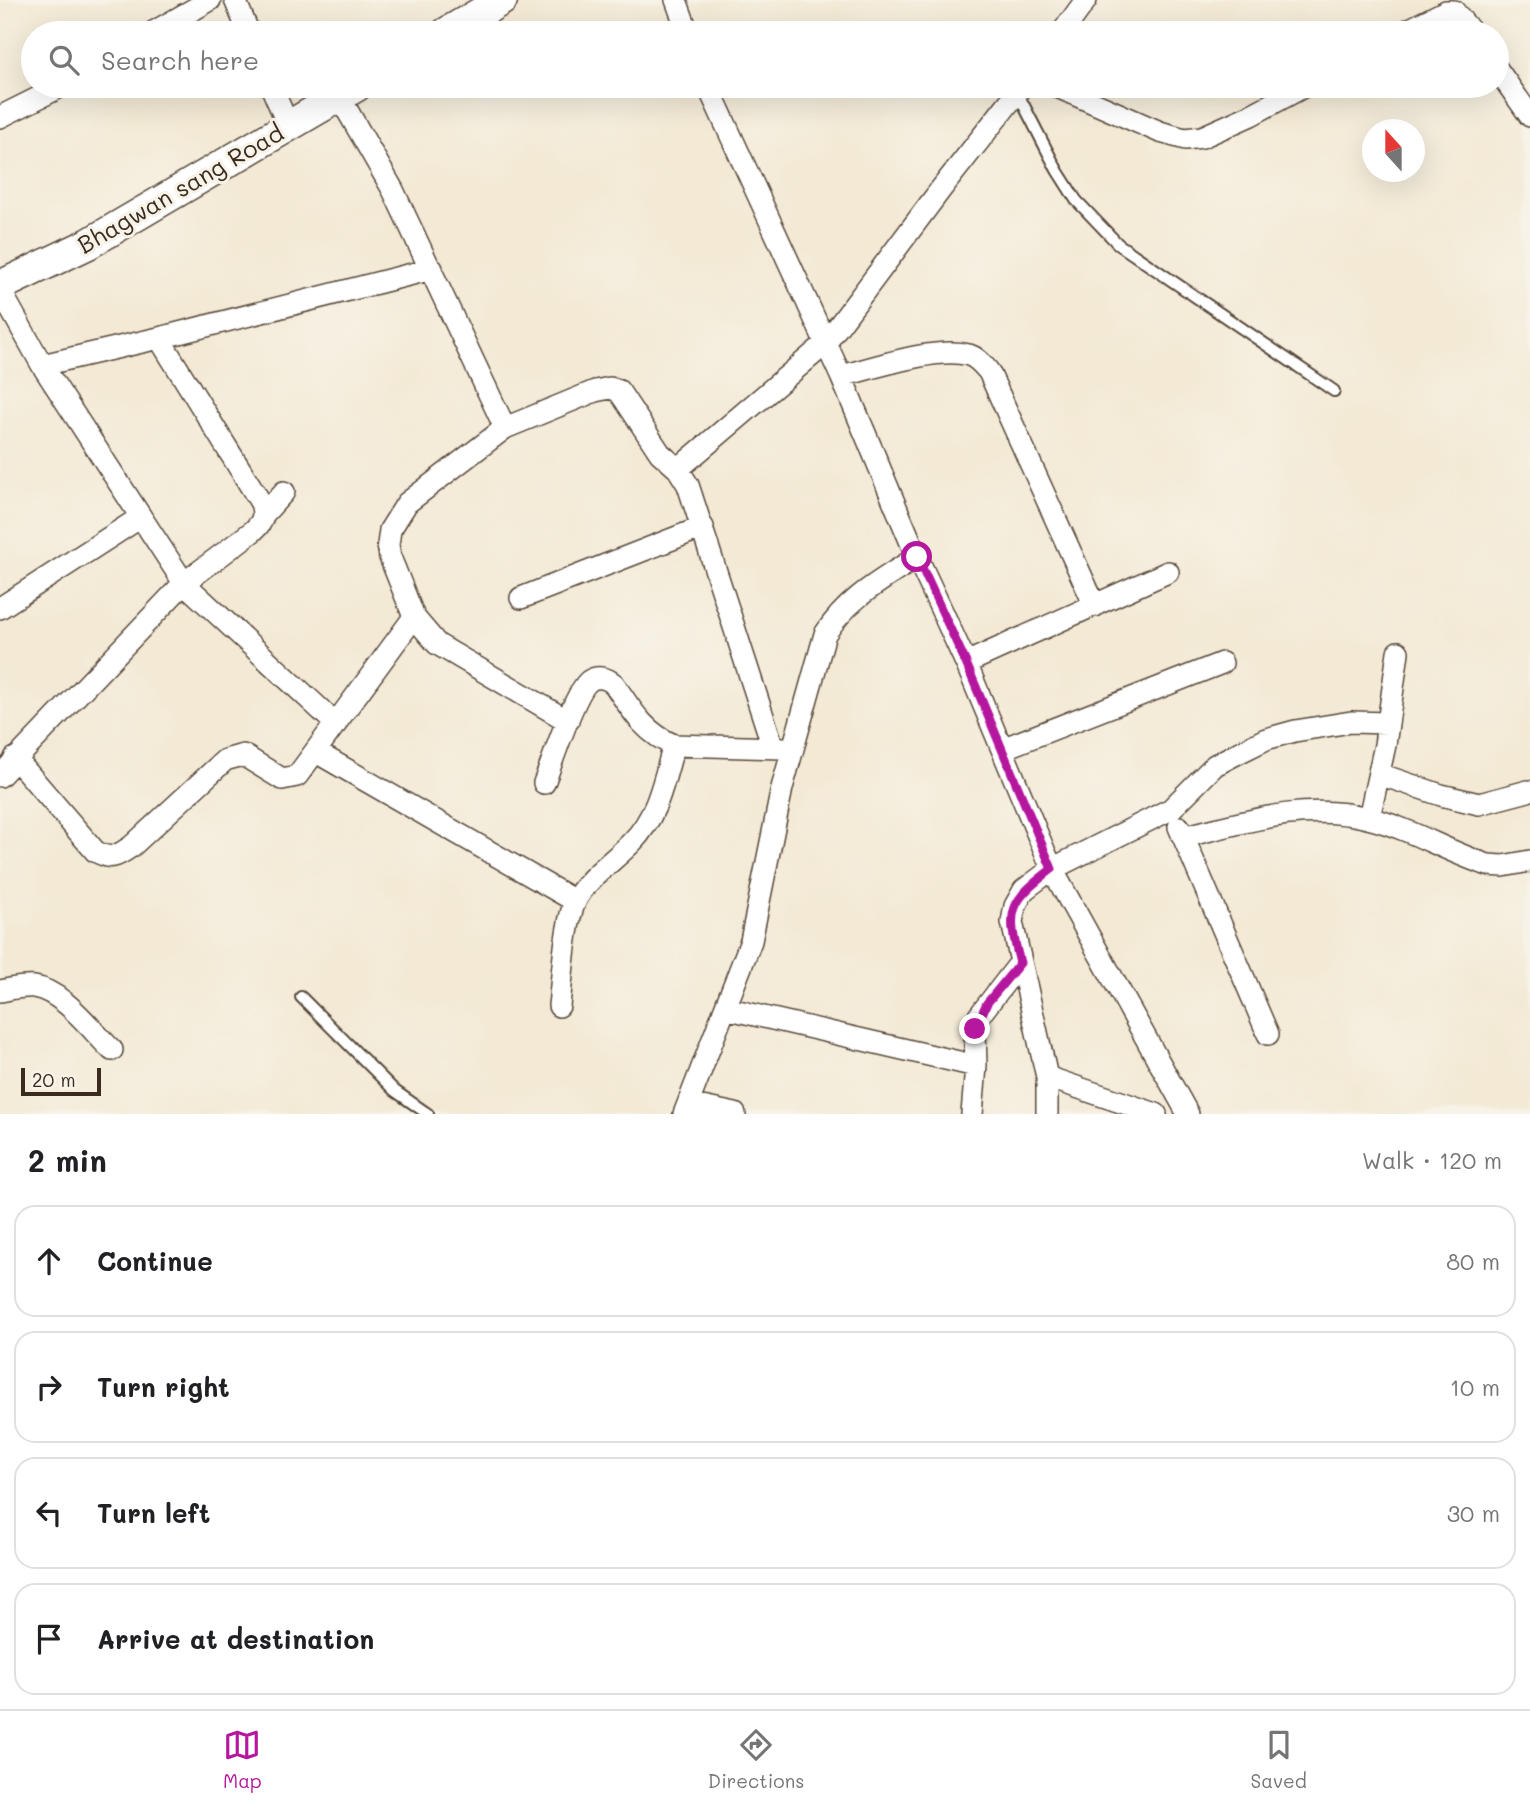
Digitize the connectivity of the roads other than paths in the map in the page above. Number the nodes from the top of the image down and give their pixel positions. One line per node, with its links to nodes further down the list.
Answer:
1 (210, 0): 6 (street)
2 (235, 0): 7 (street)
3 (502, 0): 8 (street)
4 (676, 0): 9 (street)
5 (1086, 0): 10 (street)
6 (173, 21)
7 (244, 21)
8 (466, 21)
9 (684, 21)
10 (1071, 21)
11 (1426, 21): 12 (street)
12 (1462, 21)
13 (1509, 86): 23 (street)
14 (38, 98): 24 (street)
15 (276, 98): 25 (street)
16 (336, 98): 25 (street, Bhagwan sang Road)
17 (351, 98): 26 (street)
18 (713, 98): 29 (street)
19 (1013, 98): 29 (street)
20 (1024, 98): 32 (lane)
21 (1082, 98): 22 (street)
22 (1283, 98)
23 (1530, 116)
24 (0, 117)
25 (288, 125): 27 (street, Bhagwan sang Road)
26 (432, 268): 28 (street); 33 (street)
27 (0, 288): 30 (street)
28 (159, 338): 30 (street); 36 (street)
29 (825, 344): 31 (street); 34 (street)
30 (42, 365): 37 (street)
31 (841, 376): 39 (street); 43 (street)
32 (1334, 391)
33 (505, 428): 34 (street); 45 (street)
34 (678, 469): 38 (street)
35 (284, 492): 36 (street)
36 (264, 514): 41 (street)
37 (141, 517): 41 (street); 44 (street)
38 (703, 527): 42 (street); 53 (street)
39 (917, 557): 47 (street); 53 (street)
40 (1168, 572): 43 (street)
41 (184, 583): 51 (street); 56 (street)
42 (521, 598)
43 (1095, 606): 47 (street)
44 (0, 608)
45 (414, 617): 49 (street); 51 (street)
46 (1398, 652): 50 (street)
47 (966, 663): 54 (street)
48 (1222, 663): 54 (street)
49 (568, 721): 52 (street); 59 (street)
50 (1388, 723): 57 (street); 61 (street)
51 (336, 724): 55 (street)
52 (674, 745): 53 (street); 66 (street)
53 (783, 748): 71 (street)
54 (1002, 748): 65 (street)
55 (316, 752): 56 (street); 66 (street)
56 (15, 758): 58 (street)
57 (1379, 774): 60 (street); 62 (street)
58 (0, 776)
59 (544, 783)
60 (1528, 791)
61 (1171, 808): 63 (street); 65 (street)
62 (1368, 818): 63 (street); 64 (street)
63 (1183, 837): 72 (street)
64 (1530, 860)
65 (1052, 869): 67 (street); 82 (street)
66 (575, 901): 70 (street)
67 (1020, 963): 74 (street); 75 (street)
68 (0, 991): 73 (street)
69 (301, 997): 77 (lane)
70 (559, 1006)
71 (725, 1008): 74 (street); 76 (street)
72 (1268, 1034)
73 (112, 1050)
74 (976, 1066): 79 (street)
75 (1047, 1077): 80 (street); 81 (street)
76 (686, 1109): 78 (street)
77 (428, 1114)
78 (735, 1114)
79 (972, 1114)
80 (1047, 1114)
81 (1156, 1114)
82 (1188, 1114)

